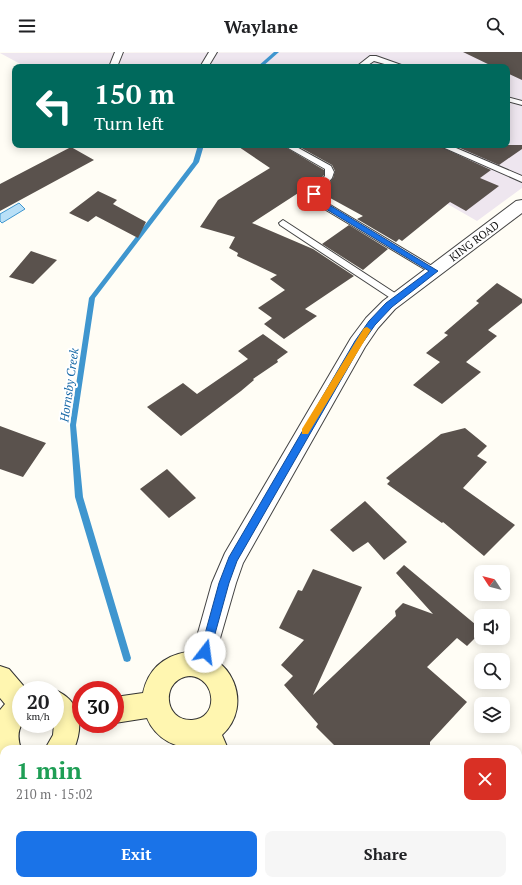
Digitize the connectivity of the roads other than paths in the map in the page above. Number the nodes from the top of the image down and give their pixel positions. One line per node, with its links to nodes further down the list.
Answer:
1 (119, 52): 3 (lane)
2 (213, 52): 4 (lane)
3 (114, 64)
4 (206, 64)
5 (364, 64): 6 (lane)
6 (393, 64)
7 (510, 100): 8 (lane)
8 (522, 103)
9 (292, 148): 14 (lane)
10 (449, 148): 11 (lane)
11 (522, 179)
12 (522, 205): 14 (street, KING ROAD)
13 (283, 223): 15 (lane)
14 (434, 271): 15 (street, KING ROAD)
15 (398, 299): 16 (street, KING ROAD)
16 (202, 665): 19 (main road); 24 (main road)
17 (0, 678): 18 (main road)
18 (12, 693)
19 (155, 704): 20 (main road); 24 (main road)
20 (124, 709)
21 (64, 712): 23 (main road)
22 (12, 716): 25 (main road)
23 (70, 733)
24 (210, 739)
25 (6, 745)

